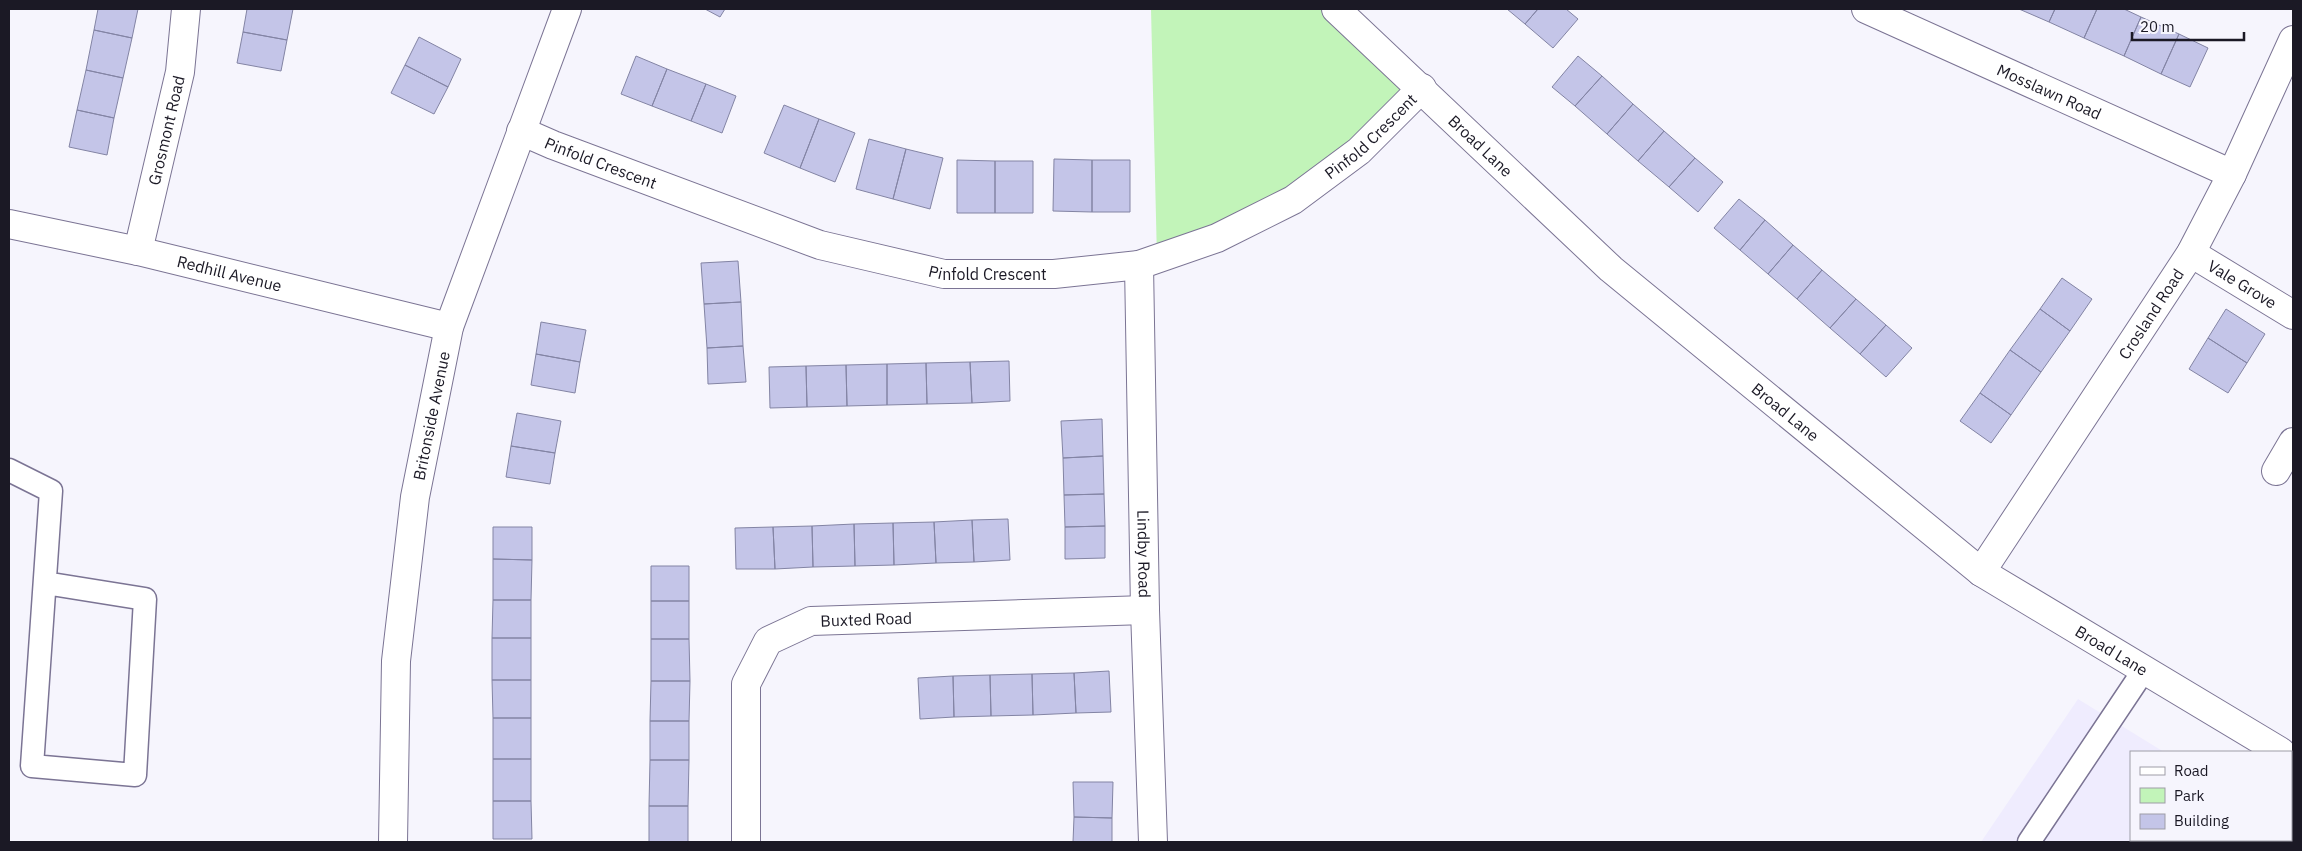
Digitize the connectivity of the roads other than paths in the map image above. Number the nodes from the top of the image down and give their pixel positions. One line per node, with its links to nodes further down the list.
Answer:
1 (186, 9): 10 (street, Grosmont Road)
2 (566, 9): 7 (street, Britonside Avenue)
3 (1336, 9): 6 (street, Broad Lane)
4 (1866, 9): 8 (street, Mosslawn Road)
5 (2293, 40): 8 (street, Crosland Road)
6 (1422, 88): 12 (street, Pinfold Crescent); 18 (street, Broad Lane)
7 (521, 130): 12 (street, Pinfold Crescent); 14 (street, Britonside Avenue)
8 (2232, 174): 11 (street, Crosland Road)
9 (9, 224): 10 (street, Redhill Avenue)
10 (138, 251): 14 (street, Redhill Avenue)
11 (2191, 253): 13 (street, Vale Grove); 18 (street, Crosland Road)
12 (1140, 265): 20 (street, Lindby Road)
13 (2293, 315)
14 (449, 327): 23 (street, Britonside Avenue)
15 (2293, 442): 17 (street)
16 (9, 470): 19 (lane)
17 (2276, 471)
18 (1981, 572): 21 (street, Broad Lane)
19 (45, 583): 19 (lane)
20 (1145, 610): 24 (street, Buxted Road); 25 (street, Lindby Road)
21 (2144, 670): 22 (street, Broad Lane); 26 (lane)
22 (2279, 751)
23 (393, 842)
24 (746, 842)
25 (1153, 842)
26 (2029, 842)

